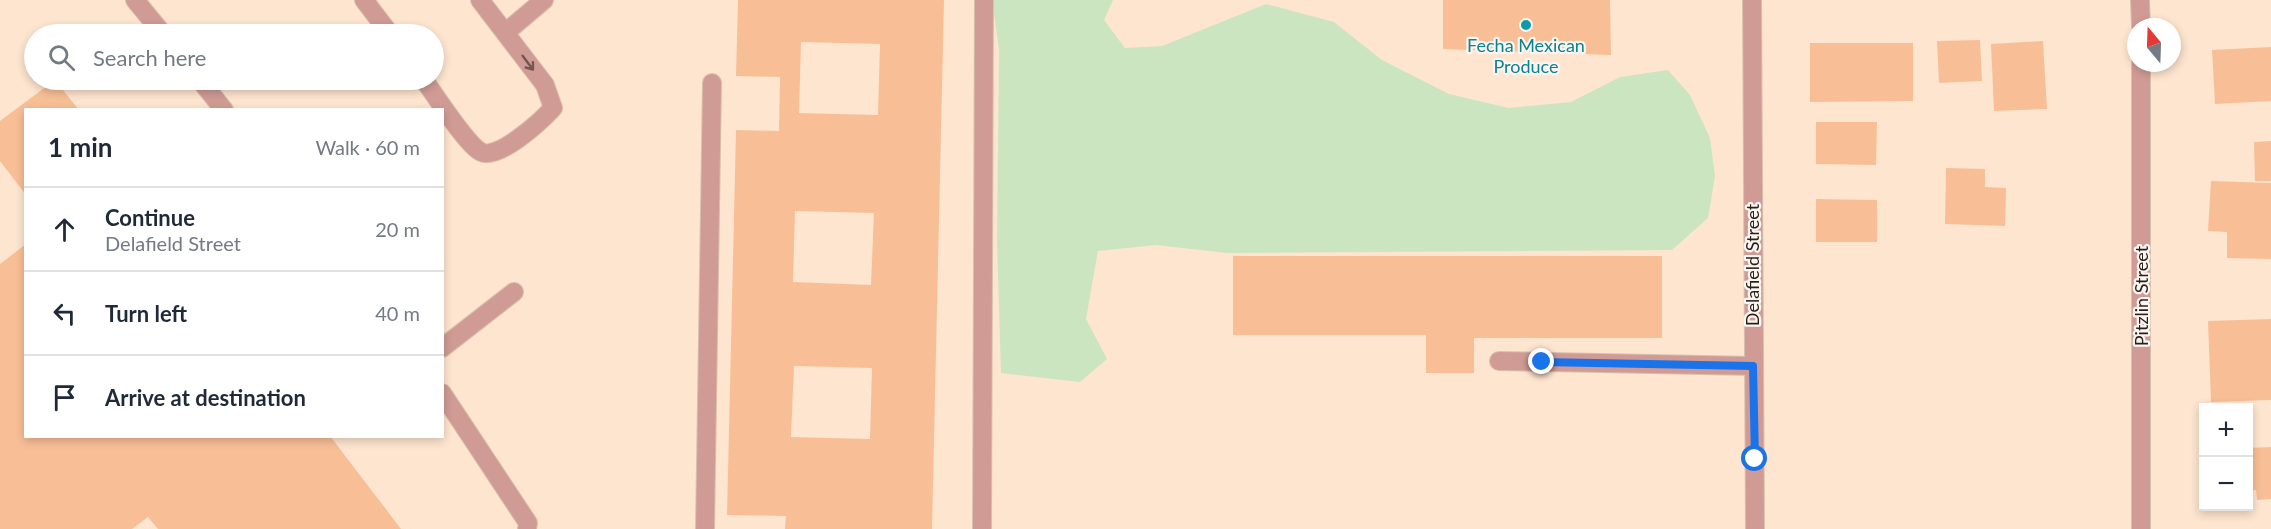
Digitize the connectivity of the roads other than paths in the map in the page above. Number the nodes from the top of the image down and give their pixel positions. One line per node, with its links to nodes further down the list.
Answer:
1 (135, 0): 9 (street)
2 (364, 0): 10 (street)
3 (480, 0): 11 (street)
4 (544, 0): 11 (street)
5 (984, 0): 26 (street)
6 (1752, 0): 22 (street, Delafield Street)
7 (2140, 0): 8 (street)
8 (2140, 18)
9 (155, 24)
10 (382, 24)
11 (505, 33): 17 (street, one-way to 17)
12 (2140, 72): 28 (street, Pitzlin Street)
13 (712, 82): 25 (street)
14 (208, 90): 16 (street)
15 (430, 90): 18 (street, one-way to 15)
16 (222, 108)
17 (444, 108)
18 (444, 108)
19 (514, 292): 20 (street)
20 (444, 346)
21 (1499, 361): 22 (street)
22 (1753, 366): 27 (street, Delafield Street)
23 (444, 396): 24 (street)
24 (527, 529)
25 (705, 529)
26 (982, 529)
27 (1755, 529)
28 (2141, 529)

